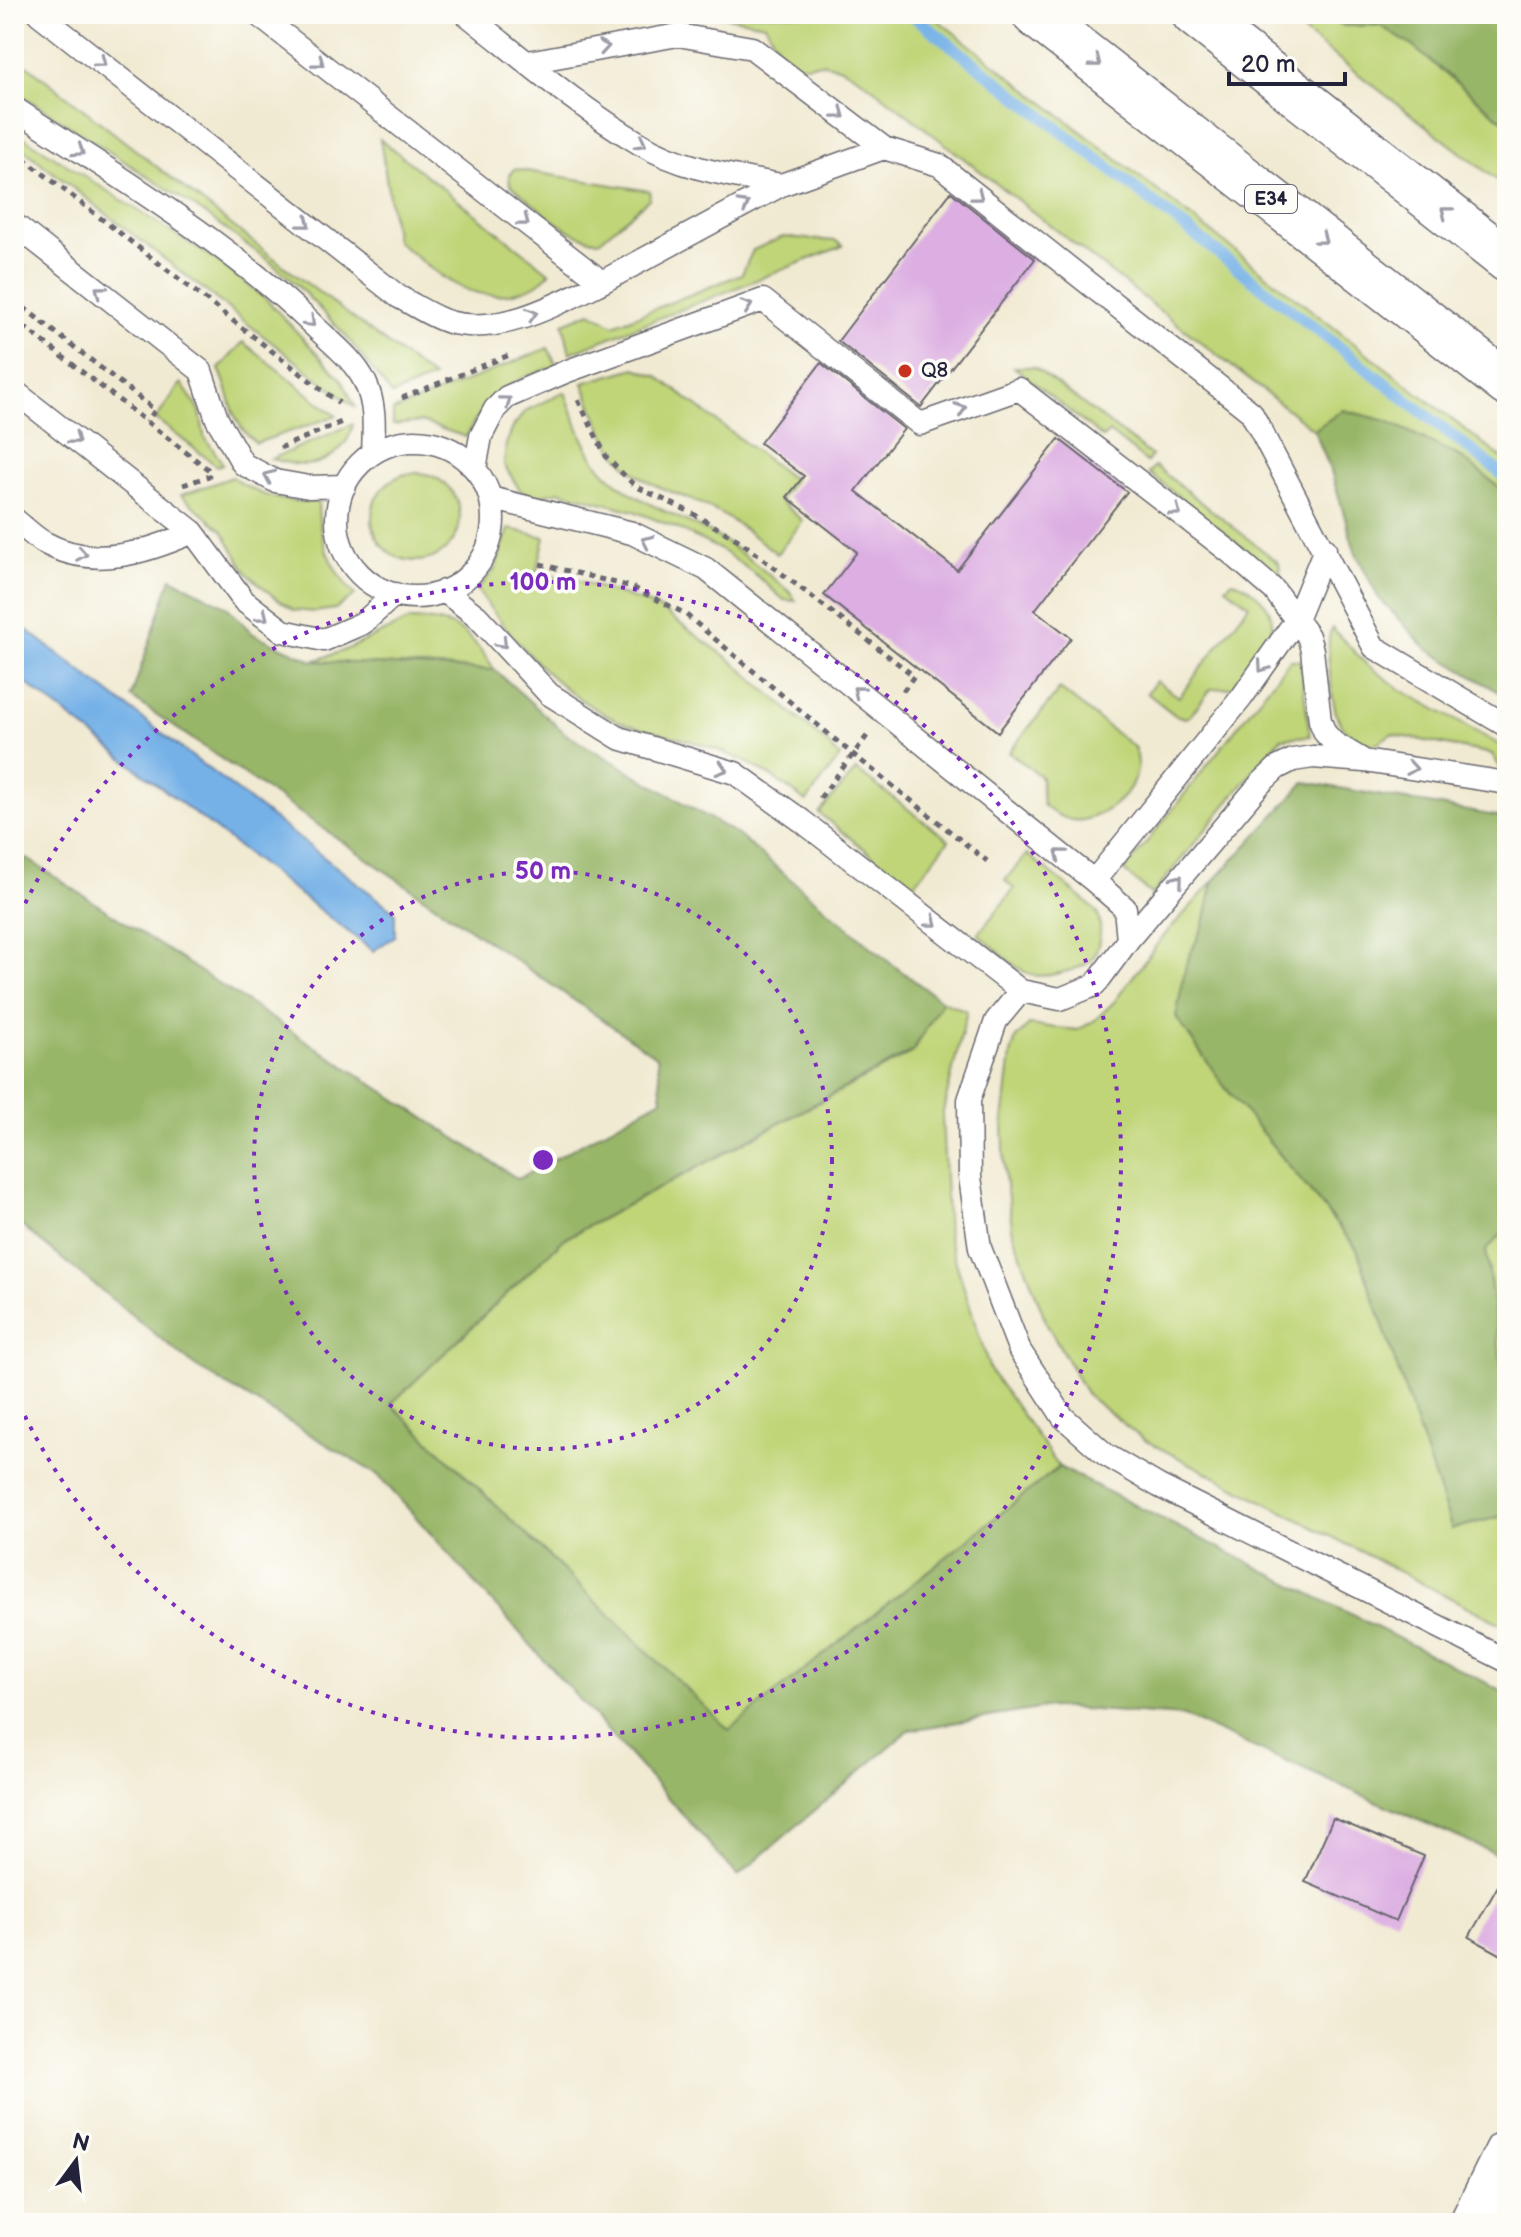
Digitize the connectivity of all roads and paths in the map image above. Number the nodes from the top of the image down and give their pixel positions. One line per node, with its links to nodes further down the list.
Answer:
1 (39, 14): 13 (lane, one-way to 13)
2 (257, 14): 13 (lane, one-way to 13)
3 (466, 14): 6 (lane)
4 (1034, 14): 16 (main road, E34, one-way to 16)
5 (1194, 14): 12 (main road, one-way to 5)
6 (528, 62): 8 (lane, one-way to 8); 10 (lane, one-way to 10)
7 (14, 108): 20 (lane, one-way to 20)
8 (884, 148): 10 (lane); 27 (lane, one-way to 27)
9 (14, 151): 18 (path)
10 (781, 185): 13 (lane, one-way to 10)
11 (14, 224): 23 (lane, one-way to 11)
12 (1507, 260)
13 (602, 282)
14 (14, 300): 19 (path)
15 (14, 319): 19 (path)
16 (1507, 384)
17 (14, 391): 26 (lane, one-way to 26)
18 (347, 410)
19 (147, 422): 22 (path)
20 (373, 453): 21 (lane); 23 (lane)
21 (475, 469): 24 (lane); 31 (lane, one-way to 31)
22 (214, 474)
23 (345, 486): 30 (lane)
24 (490, 498): 29 (lane); 36 (lane, one-way to 24)
25 (14, 519): 26 (lane, one-way to 26)
26 (193, 532): 30 (lane, one-way to 30)
27 (1325, 549): 31 (lane); 32 (lane)
28 (540, 564): 35 (path)
29 (444, 591): 30 (lane); 38 (lane, one-way to 38)
30 (395, 594)
31 (1296, 620): 33 (lane); 36 (lane, one-way to 36)
32 (1507, 726)
33 (1364, 761): 34 (lane, one-way to 34); 37 (lane, one-way to 33)
34 (1507, 783)
35 (987, 861)
36 (1094, 881): 37 (lane)
37 (1128, 940): 38 (lane)
38 (1021, 991): 39 (lane)
39 (1507, 1661)
40 (1507, 2152): 41 (main road)
41 (1472, 2223)

